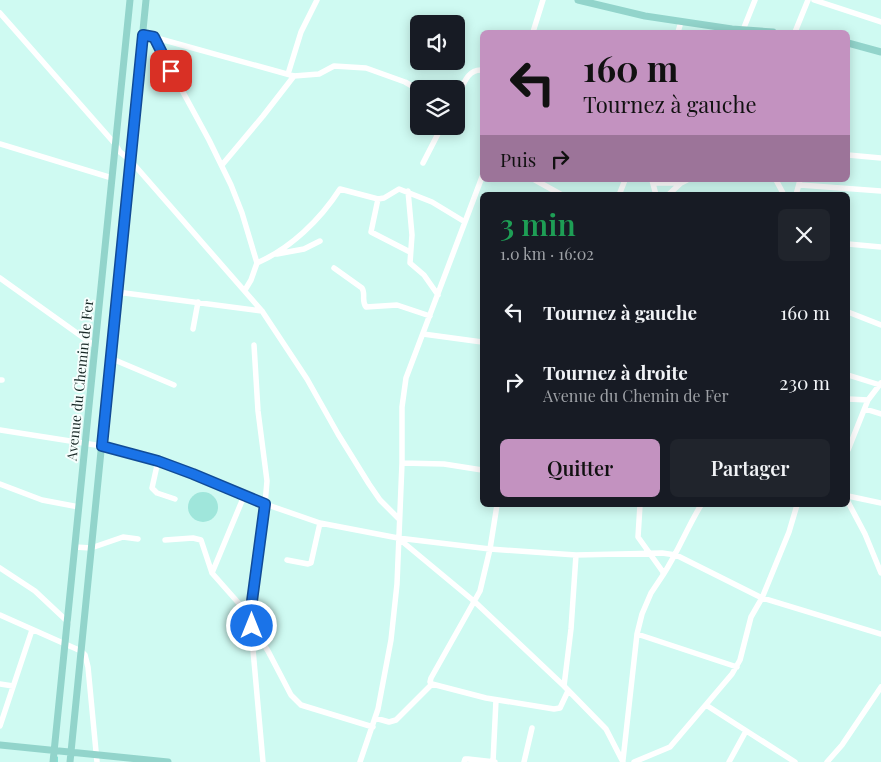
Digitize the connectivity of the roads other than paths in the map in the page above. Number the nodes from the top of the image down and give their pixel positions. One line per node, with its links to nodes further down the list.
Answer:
1 (130, 0): 26 (main road, Avenue du Chemin de Fer)
2 (146, 0): 16 (main road, Avenue du Chemin de Fer)
3 (317, 0): 21 (street)
4 (543, 0): 12 (street)
5 (578, 0): 10 (main road)
6 (755, 0): 14 (street)
7 (808, 0): 15 (street)
8 (814, 0): 11 (street)
9 (0, 12): 26 (street)
10 (681, 22): 13 (street); 14 (main road)
11 (881, 22)
12 (534, 30)
13 (679, 30)
14 (743, 30)
15 (796, 30)
16 (143, 35): 17 (street); 29 (main road, Avenue du Chemin de Fer)
17 (154, 37): 21 (street); 31 (street)
18 (850, 44): 19 (main road)
19 (881, 52)
20 (480, 70): 22 (street)
21 (291, 75): 23 (street); 31 (street)
22 (465, 82)
23 (410, 86)
24 (437, 135): 30 (street)
25 (0, 144): 32 (street)
26 (116, 145): 29 (street); 32 (main road, Avenue du Chemin de Fer)
27 (850, 155): 28 (street)
28 (881, 158)
29 (130, 160): 52 (street); 53 (main road, Avenue du Chemin de Fer)
30 (423, 163)
31 (222, 165): 49 (street)
32 (112, 178): 63 (main road, Avenue du Chemin de Fer)
33 (480, 182): 43 (street)
34 (538, 182): 40 (street)
35 (652, 182): 36 (street)
36 (684, 182): 41 (street)
37 (800, 182): 39 (street)
38 (408, 191): 42 (street); 43 (street); 47 (street)
39 (881, 191)
40 (556, 192)
41 (672, 192)
42 (378, 199): 47 (street); 48 (street)
43 (465, 222): 54 (street)
44 (320, 241): 48 (street)
45 (850, 244): 46 (street)
46 (881, 248)
47 (410, 252): 54 (street)
48 (277, 254): 49 (street)
49 (257, 263): 52 (street)
50 (334, 268): 58 (street)
51 (0, 278): 63 (street)
52 (245, 290): 56 (street)
53 (117, 292): 55 (street); 65 (main road, Avenue du Chemin de Fer)
54 (438, 294): 58 (street)
55 (198, 302): 56 (street); 60 (street)
56 (262, 310): 92 (street)
57 (850, 313): 59 (street)
58 (430, 316): 61 (street)
59 (881, 325)
60 (193, 330)
61 (423, 334): 62 (street); 78 (street)
62 (480, 342)
63 (96, 346): 74 (main road, Avenue du Chemin de Fer)
64 (254, 346): 85 (street)
65 (110, 358): 68 (street); 76 (main road, Avenue du Chemin de Fer)
66 (850, 376): 67 (street)
67 (880, 384): 70 (street)
68 (174, 385)
69 (850, 399): 70 (street)
70 (868, 400): 71 (street)
71 (865, 409): 72 (street); 75 (street)
72 (881, 414)
73 (0, 430): 74 (street)
74 (86, 443): 76 (street); 91 (main road, Avenue du Chemin de Fer)
75 (850, 445)
76 (102, 446): 77 (street); 98 (main road, Avenue du Chemin de Fer)
77 (158, 461): 81 (street); 83 (street)
78 (402, 463): 79 (street); 92 (street)
79 (480, 470)
80 (0, 484): 91 (street)
81 (244, 496): 85 (street); 105 (street)
82 (850, 496): 84 (street)
83 (175, 499)
84 (881, 503)
85 (265, 504): 93 (street); 111 (street)
86 (850, 505): 106 (street)
87 (497, 507): 99 (street)
88 (640, 507): 100 (street)
89 (700, 507): 102 (street)
90 (796, 507): 108 (street)
91 (79, 508): 97 (main road, Avenue du Chemin de Fer)
92 (399, 518): 94 (street)
93 (320, 523): 94 (street); 103 (street)
94 (398, 538): 99 (street); 109 (street); 127 (street)
95 (138, 539): 98 (street)
96 (165, 540): 105 (street)
97 (75, 547): 98 (street); 112 (main road, Avenue du Chemin de Fer)
98 (91, 548): 118 (main road, Avenue du Chemin de Fer)
99 (490, 549): 101 (street); 109 (street)
100 (651, 554): 101 (street); 102 (street); 107 (street)
101 (576, 555): 124 (street)
102 (676, 555): 107 (street); 108 (street)
103 (288, 560)
104 (0, 568): 112 (street)
105 (212, 573): 111 (street)
106 (881, 573)
107 (664, 575): 115 (street)
108 (762, 598): 116 (street); 119 (street)
109 (475, 602): 121 (street); 124 (street)
110 (0, 615): 114 (street)
111 (250, 616): 113 (street)
112 (68, 622): 117 (main road, Avenue du Chemin de Fer)
113 (252, 626): 129 (street); 140 (street)
114 (32, 630): 117 (street); 122 (street)
115 (637, 634): 119 (street); 136 (street)
116 (881, 634)
117 (65, 645): 118 (street); 133 (main road, Avenue du Chemin de Fer)
118 (81, 651): 134 (main road, Avenue du Chemin de Fer); 135 (street)
119 (737, 667): 126 (street)
120 (0, 684): 122 (street)
121 (432, 684): 125 (street); 127 (street)
122 (13, 686): 128 (street)
123 (881, 686): 148 (street)
124 (566, 688): 125 (street); 136 (street)
125 (496, 700): 143 (street)
126 (706, 705): 131 (street); 145 (street)
127 (375, 718): 129 (street)
128 (0, 726)
129 (372, 728): 141 (street)
130 (532, 728): 144 (street)
131 (746, 731): 146 (street); 147 (street)
132 (0, 745): 133 (main road)
133 (55, 750): 134 (main road); 137 (main road, Avenue du Chemin de Fer)
134 (71, 752): 135 (main road); 138 (main road, Avenue du Chemin de Fer)
135 (96, 758): 139 (main road)
136 (623, 761)
137 (54, 762)
138 (70, 762)
139 (168, 762)
140 (263, 762)
141 (360, 762)
142 (464, 762): 143 (street)
143 (495, 762)
144 (524, 762)
145 (634, 762)
146 (729, 762)
147 (795, 762)
148 (827, 762)

